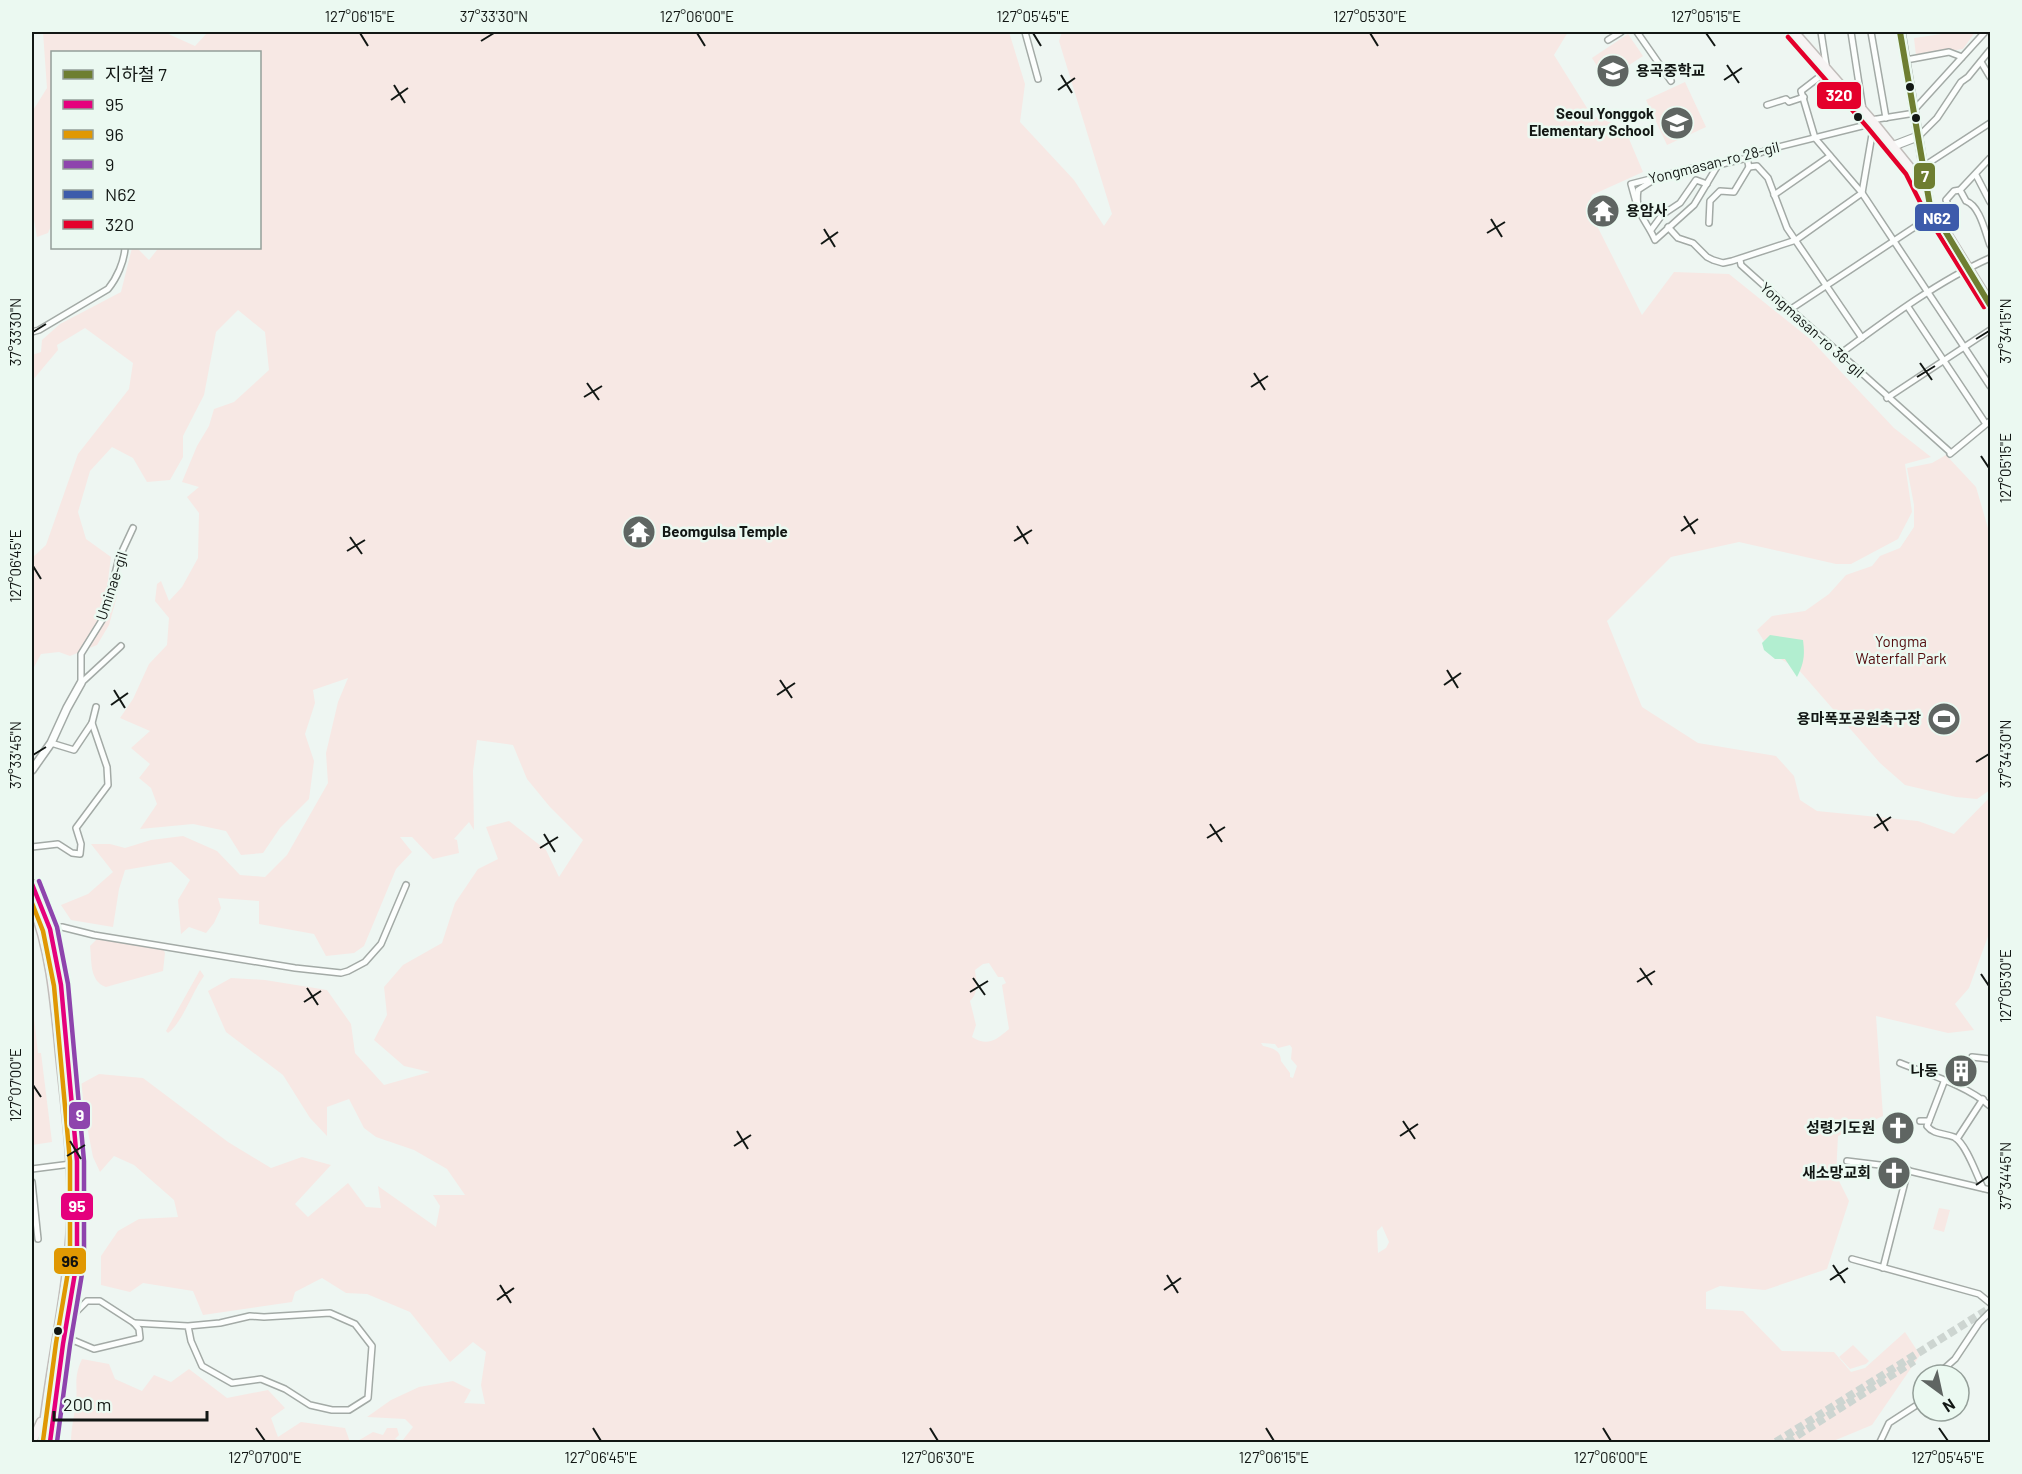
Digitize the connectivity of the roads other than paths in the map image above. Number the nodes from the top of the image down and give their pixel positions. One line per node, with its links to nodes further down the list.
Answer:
1 (1025, 32): 17 (street)
2 (1621, 32): 10 (street)
3 (1637, 32): 18 (street)
4 (1794, 32): 15 (main road)
5 (1821, 32): 15 (street)
6 (1851, 32): 21 (street)
7 (1872, 32): 23 (street)
8 (1901, 32): 13 (main road)
9 (1984, 32): 12 (street)
10 (1608, 40)
11 (1990, 50): 14 (street)
12 (1962, 57): 13 (street); 22 (street)
13 (1906, 60): 22 (main road)
14 (1981, 62): 16 (street); 26 (street)
15 (1827, 71): 19 (street); 21 (main road)
16 (1990, 77)
17 (1038, 79)
18 (1671, 81)
19 (1804, 97): 20 (street); 27 (street)
20 (1767, 105)
21 (1864, 111): 24 (main road)
22 (1915, 112): 23 (street, Yongmasan-ro 28-gil); 26 (main road)
23 (1886, 118): 24 (street, Yongmasan-ro 28-gil)
24 (1873, 122): 27 (street, Yongmasan-ro 28-gil); 28 (main road); 38 (street)
25 (1990, 123): 33 (street)
26 (1919, 136): 28 (main road); 33 (main road)
27 (1815, 138): 29 (street); 30 (street, Yongmasan-ro 28-gil)
28 (1893, 146): 41 (main road)
29 (1830, 156): 38 (street); 39 (street)
30 (1747, 158): 32 (street, Yongmasan-ro 28-gil); 34 (street)
31 (1990, 159): 35 (street)
32 (1718, 165): 36 (street); 44 (street, Yongmasan-ro 28-gil)
33 (1924, 166): 41 (main road)
34 (1749, 167): 39 (street); 42 (street)
35 (1976, 175): 37 (street); 40 (street)
36 (1707, 184): 43 (street); 44 (street)
37 (1960, 190): 41 (street); 47 (street)
38 (1862, 193): 45 (street); 46 (street)
39 (1774, 195): 45 (street)
40 (1990, 202)
41 (1932, 211): 46 (street); 51 (main road)
42 (1709, 223)
43 (1668, 227): 44 (street); 50 (street)
44 (1651, 230)
45 (1796, 240): 50 (street); 52 (street)
46 (1894, 240): 52 (street); 53 (street)
47 (1990, 245)
48 (125, 249): 58 (street)
49 (1990, 258): 51 (street)
50 (1740, 260): 56 (street, Yongmasan-ro 36-gil)
51 (1968, 268): 53 (street); 54 (main road)
52 (1827, 284): 56 (street); 59 (street)
53 (1929, 292): 55 (street); 60 (street)
54 (1990, 303)
55 (1908, 308): 59 (street); 62 (street)
56 (1791, 309): 61 (street, Yongmasan-ro 36-gil)
57 (1990, 330): 60 (street)
58 (32, 332)
59 (1862, 338): 61 (street)
60 (1965, 347): 62 (street); 63 (street)
61 (1840, 354): 64 (street, Yongmasan-ro 36-gil)
62 (1944, 360): 64 (street); 65 (street)
63 (1990, 386)
64 (1887, 398): 65 (street, Yongmasan-ro 36-gil)
65 (1988, 422)
66 (133, 528): 68 (street, Uminae-gil)
67 (121, 646): 68 (street)
68 (81, 683): 71 (street, Uminae-gil)
69 (96, 707): 70 (street)
70 (92, 723): 71 (street); 73 (street)
71 (51, 743): 72 (street, Uminae-gil)
72 (32, 770)
73 (32, 848)
74 (32, 884): 77 (main road)
75 (406, 885): 78 (street)
76 (32, 903): 77 (main road)
77 (42, 918): 78 (main road)
78 (46, 930): 79 (main road)
79 (54, 969): 90 (main road); 101 (main road)
80 (1972, 1057): 81 (street)
81 (1990, 1059)
82 (1900, 1063): 83 (street)
83 (1944, 1082): 84 (street); 87 (street)
84 (1983, 1100): 85 (street); 88 (street)
85 (1990, 1106)
86 (1920, 1121): 87 (street)
87 (1929, 1121): 88 (street)
88 (1957, 1139): 94 (street)
89 (1847, 1161): 92 (street)
90 (71, 1164): 91 (street); 107 (main road)
91 (32, 1169)
92 (1908, 1170): 94 (street); 98 (street)
93 (32, 1182): 96 (street)
94 (1983, 1188): 95 (street)
95 (1990, 1190)
96 (38, 1239)
97 (1852, 1259): 98 (street)
98 (1882, 1268): 99 (street)
99 (1990, 1303)
100 (1990, 1312): 105 (street)
101 (68, 1320): 102 (street); 104 (main road)
102 (134, 1323): 103 (street); 104 (street)
103 (188, 1326): 103 (street)
104 (63, 1344): 110 (main road)
105 (1950, 1363)
106 (1911, 1409): 111 (street)
107 (46, 1410): 108 (main road); 109 (main road)
108 (32, 1443)
109 (42, 1443)
110 (51, 1443)
111 (1880, 1443)

